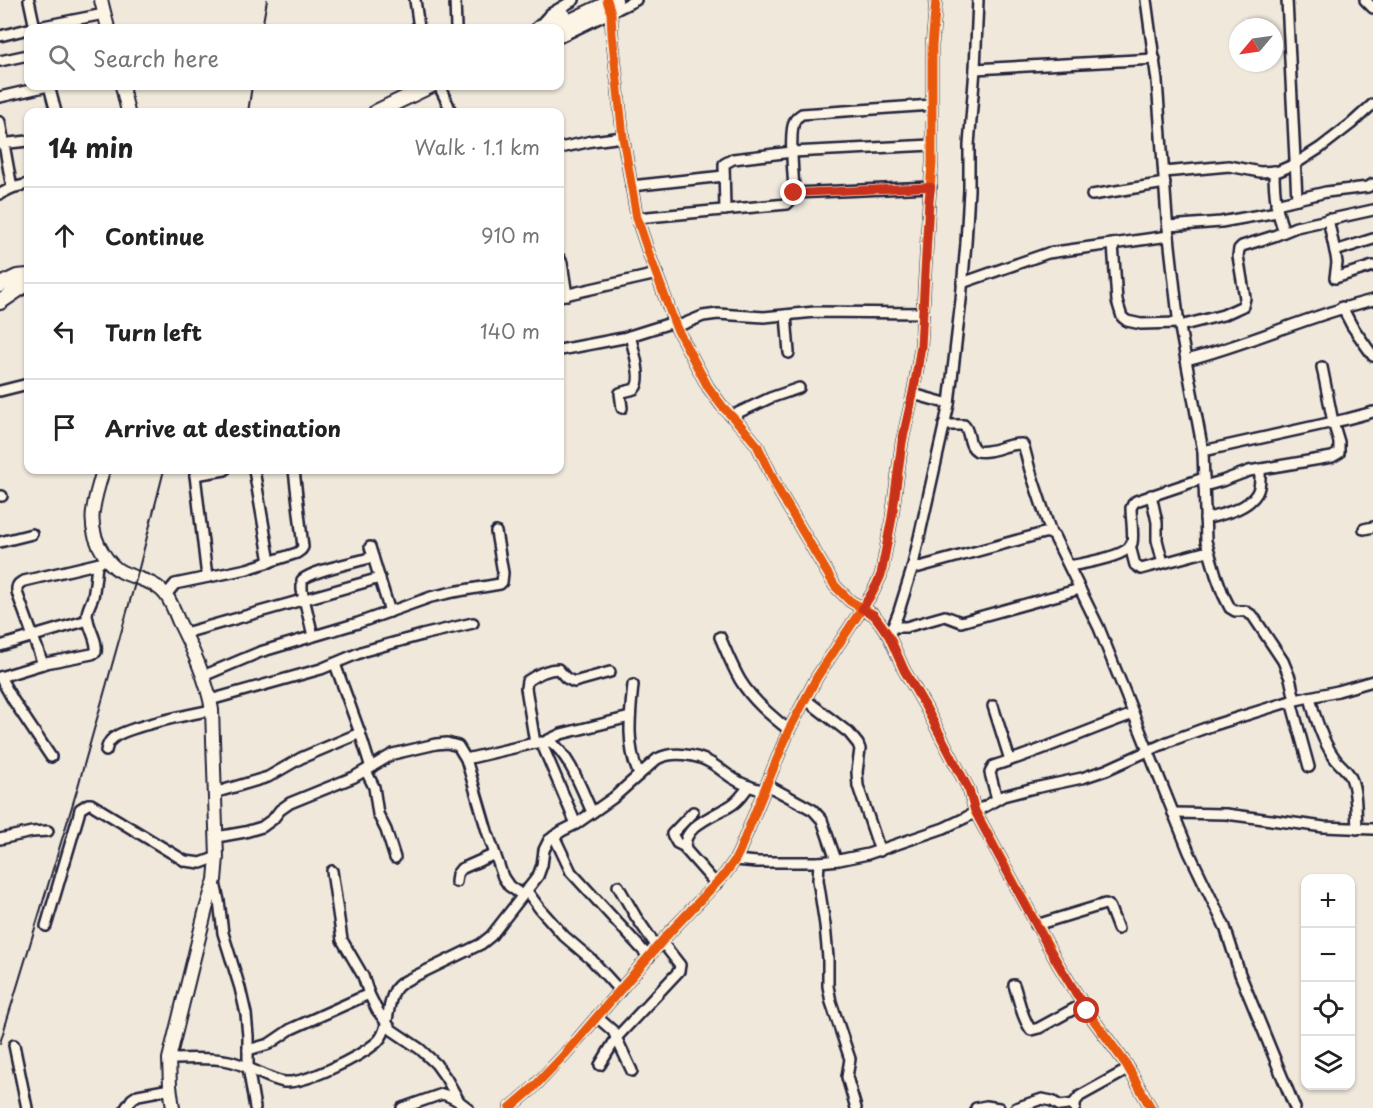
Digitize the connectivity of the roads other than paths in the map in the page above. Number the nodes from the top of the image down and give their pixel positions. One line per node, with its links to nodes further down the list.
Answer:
1 (30, 0): 16 (street)
2 (101, 0): 15 (main road)
3 (415, 0): 19 (street)
4 (455, 0): 20 (street)
5 (574, 0): 21 (street)
6 (594, 0): 22 (highway)
7 (636, 0): 13 (street)
8 (936, 0): 38 (street)
9 (978, 0): 30 (street)
10 (1146, 0): 28 (street)
11 (1287, 0): 50 (street)
12 (1365, 0): 14 (street)
13 (610, 4): 23 (highway); 25 (street); 44 (street)
14 (1373, 8)
15 (104, 14): 17 (street); 18 (main road)
16 (33, 24)
17 (54, 24)
18 (107, 24)
19 (418, 24)
20 (456, 24)
21 (541, 24)
22 (546, 24)
23 (564, 24)
24 (24, 30): 26 (street)
25 (564, 34)
26 (0, 36)
27 (24, 56): 29 (street)
28 (1155, 59): 30 (street); 52 (street)
29 (0, 60)
30 (975, 69): 80 (street)
31 (31, 90): 36 (street)
32 (49, 90): 39 (street)
33 (123, 90): 40 (main road)
34 (422, 90): 41 (highway)
35 (441, 90): 42 (street)
36 (0, 97)
37 (1373, 104): 50 (street)
38 (932, 105): 47 (street); 49 (street)
39 (55, 108)
40 (127, 108)
41 (384, 108)
42 (450, 108)
43 (0, 122): 46 (street)
44 (623, 137): 48 (street); 57 (street)
45 (24, 141): 46 (street)
46 (2, 144): 59 (street)
47 (932, 145): 49 (street); 58 (street)
48 (564, 147)
49 (792, 152): 53 (street); 60 (street)
50 (1295, 164): 51 (street); 63 (street)
51 (1274, 171): 52 (street); 64 (street)
52 (1164, 172): 54 (street)
53 (724, 176): 57 (street); 65 (street)
54 (1165, 183): 62 (street); 69 (street)
55 (1373, 184): 63 (street)
56 (24, 185): 59 (street)
57 (631, 186): 67 (street)
58 (931, 187): 60 (street); 87 (street)
59 (12, 189): 61 (street)
60 (794, 193): 65 (street)
61 (0, 194)
62 (1092, 195)
63 (1297, 200): 64 (street)
64 (1277, 208): 69 (street); 70 (street)
65 (725, 210): 67 (street)
66 (1373, 210): 68 (street)
67 (637, 218): 76 (street)
68 (1328, 219): 70 (street); 74 (street)
69 (1168, 226): 71 (street)
70 (1284, 231): 90 (street)
71 (1169, 237): 73 (street); 90 (street)
72 (1373, 239): 74 (street)
73 (1113, 244): 80 (street); 90 (street)
74 (1335, 251): 75 (street)
75 (1373, 266)
76 (657, 274): 83 (street); 89 (street)
77 (24, 279): 81 (highway)
78 (24, 282): 82 (main road)
79 (24, 283): 85 (highway)
80 (962, 283): 101 (street)
81 (0, 285)
82 (0, 294)
83 (564, 296)
84 (1373, 300): 86 (street)
85 (0, 302)
86 (1341, 307): 94 (street); 95 (street)
87 (923, 313): 88 (street); 100 (street)
88 (786, 315): 89 (street); 93 (street)
89 (675, 324): 91 (street); 104 (street)
90 (1180, 324): 95 (street)
91 (630, 336): 92 (street); 102 (street)
92 (564, 349)
93 (789, 353)
94 (1373, 356)
95 (1186, 360): 107 (street)
96 (1322, 367): 105 (street)
97 (24, 385): 99 (street)
98 (799, 388): 104 (street)
99 (0, 391)
100 (913, 394): 101 (street); 134 (street)
101 (949, 404): 106 (street)
102 (622, 408)
103 (1373, 412): 105 (street)
104 (731, 416): 134 (street)
105 (1333, 422): 107 (street); 108 (street)
106 (944, 425): 117 (street); 128 (street)
107 (1203, 451): 113 (street)
108 (1260, 469): 113 (street); 115 (street)
109 (102, 474): 125 (main road)
110 (196, 474): 129 (street)
111 (255, 474): 124 (street)
112 (294, 474): 124 (street)
113 (1204, 482): 114 (street); 115 (street)
114 (1151, 495): 120 (street); 126 (street)
115 (1205, 519): 122 (street)
116 (496, 532): 135 (street)
117 (1051, 533): 127 (street); 128 (street)
118 (32, 534): 119 (street)
119 (0, 542)
120 (1130, 546): 126 (street); 127 (street)
121 (370, 547): 123 (street)
122 (1209, 551): 126 (street); 154 (street)
123 (373, 557): 130 (street); 133 (street)
124 (270, 562): 129 (street)
125 (102, 563): 132 (main road); 136 (street); 140 (street)
126 (1163, 563)
127 (1070, 566): 131 (street)
128 (912, 569): 138 (street)
129 (207, 578): 132 (street)
130 (380, 578): 133 (street); 135 (street)
131 (1080, 589): 138 (street); 157 (street)
132 (166, 595): 139 (main road)
133 (303, 599): 139 (street); 141 (street)
134 (862, 609): 138 (street); 153 (street)
135 (390, 612): 141 (street)
136 (88, 620): 140 (street); 144 (street)
137 (473, 623): 145 (street)
138 (890, 632): 174 (street)
139 (185, 633): 147 (main road)
140 (33, 636): 143 (street); 144 (street)
141 (313, 636): 147 (street)
142 (720, 637): 159 (street)
143 (0, 646)
144 (43, 664): 148 (street)
145 (335, 664): 155 (street); 160 (street)
146 (610, 672): 161 (street)
147 (203, 676): 155 (main road)
148 (0, 677): 151 (street)
149 (1373, 681): 152 (street)
150 (633, 685): 158 (street)
151 (4, 694): 164 (street)
152 (1310, 697): 154 (street); 179 (street)
153 (805, 699): 159 (street); 186 (street)
154 (1293, 700): 162 (street); 167 (street)
155 (211, 705): 163 (street); 172 (main road)
156 (993, 705): 166 (street)
157 (1133, 714): 162 (street); 166 (street)
158 (630, 717): 161 (street); 169 (street)
159 (789, 730): 171 (street)
160 (360, 733): 168 (street); 172 (street)
161 (541, 742): 165 (street); 175 (street); 178 (street)
162 (1148, 750): 173 (street); 177 (street)
163 (106, 751)
164 (51, 757)
165 (466, 759): 168 (street); 187 (street)
166 (1010, 760): 173 (street)
167 (1309, 767)
168 (368, 769): 183 (street); 189 (street)
169 (639, 775): 170 (street); 175 (street)
170 (749, 786): 171 (street); 185 (street)
171 (766, 788): 190 (street); 191 (street)
172 (214, 793): 183 (main road)
173 (997, 799): 174 (street)
174 (975, 811): 186 (street); 199 (street)
175 (592, 812): 178 (street)
176 (693, 812): 185 (street)
177 (1173, 813): 179 (street); 233 (street)
178 (576, 825): 182 (street)
179 (1357, 829): 180 (street)
180 (1373, 829)
181 (48, 831): 184 (street)
182 (554, 836): 198 (street); 203 (street)
183 (217, 837): 188 (main road)
184 (0, 839)
185 (685, 847): 196 (street)
186 (880, 851): 191 (street)
187 (495, 854): 195 (street); 198 (street)
188 (217, 857): 194 (main road); 200 (street)
189 (395, 858)
190 (735, 860): 192 (street); 196 (street)
191 (836, 860): 192 (street)
192 (819, 862): 228 (street)
193 (332, 871): 206 (street)
194 (215, 880): 212 (street); 213 (main road)
195 (456, 882)
196 (716, 884): 202 (street)
197 (618, 886): 202 (street)
198 (524, 892): 205 (street); 209 (street)
199 (1036, 925): 201 (street); 207 (street)
200 (46, 926)
201 (1118, 929)
202 (660, 945): 203 (street); 210 (street)
203 (649, 957): 205 (street)
204 (1014, 985): 207 (street)
205 (620, 991): 208 (street)
206 (369, 993): 209 (street); 212 (street)
207 (1083, 1004): 216 (street)
208 (597, 1017): 210 (street); 227 (street)
209 (386, 1024): 215 (street); 219 (street)
210 (617, 1037): 214 (street); 217 (street)
211 (14, 1045): 222 (street)
212 (248, 1050): 215 (street)
213 (169, 1059): 215 (street); 218 (main road)
214 (600, 1065)
215 (248, 1066): 225 (street)
216 (1128, 1069): 220 (street); 232 (street)
217 (632, 1071)
218 (170, 1089): 223 (street); 224 (main road)
219 (459, 1101): 221 (street); 226 (street)
220 (1075, 1106): 231 (street)
221 (407, 1107)
222 (27, 1108)
223 (126, 1108)
224 (173, 1108)
225 (255, 1108)
226 (468, 1108)
227 (510, 1108)
228 (856, 1108)
229 (976, 1108): 230 (street)
230 (999, 1108)
231 (1016, 1108)
232 (1151, 1108)
233 (1295, 1108)

